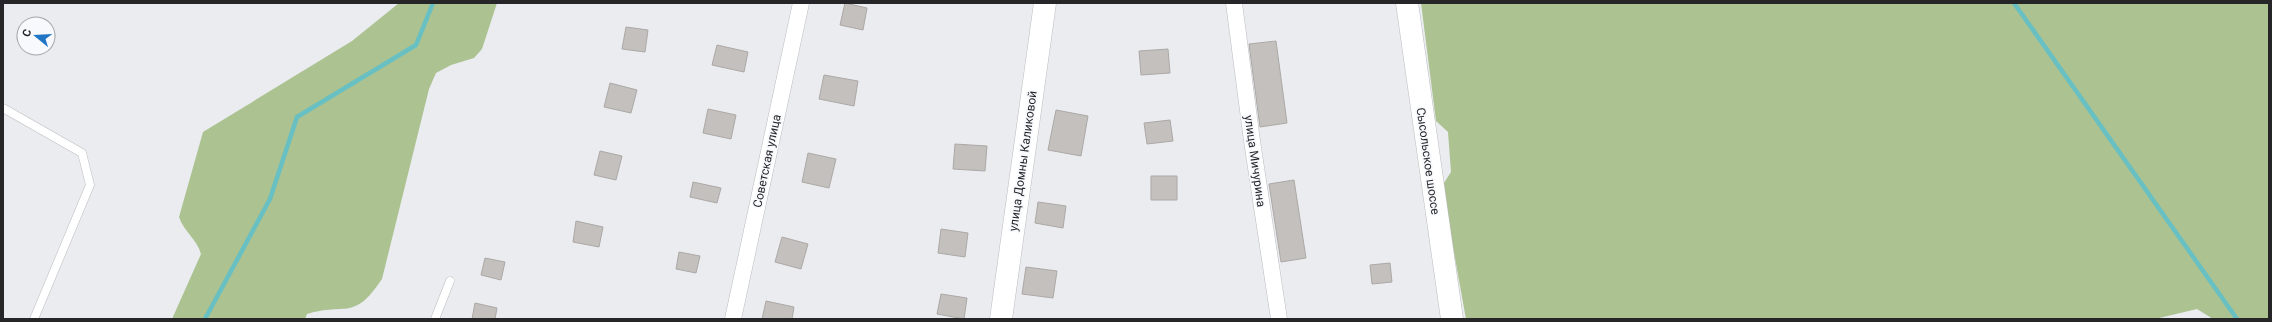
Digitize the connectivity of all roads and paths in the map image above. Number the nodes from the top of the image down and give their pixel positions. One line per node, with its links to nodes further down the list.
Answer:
1 (801, 3): 9 (street, Советская улица)
2 (1045, 3): 10 (main road, улица Домны Каликовой)
3 (1234, 3): 11 (street, улица Мичурина)
4 (1407, 3): 12 (main road, Сысольское шоссе)
5 (3, 108): 7 (lane)
6 (450, 282): 8 (lane)
7 (34, 319)
8 (435, 319)
9 (733, 319)
10 (1001, 319)
11 (1280, 319)
12 (1452, 319)

